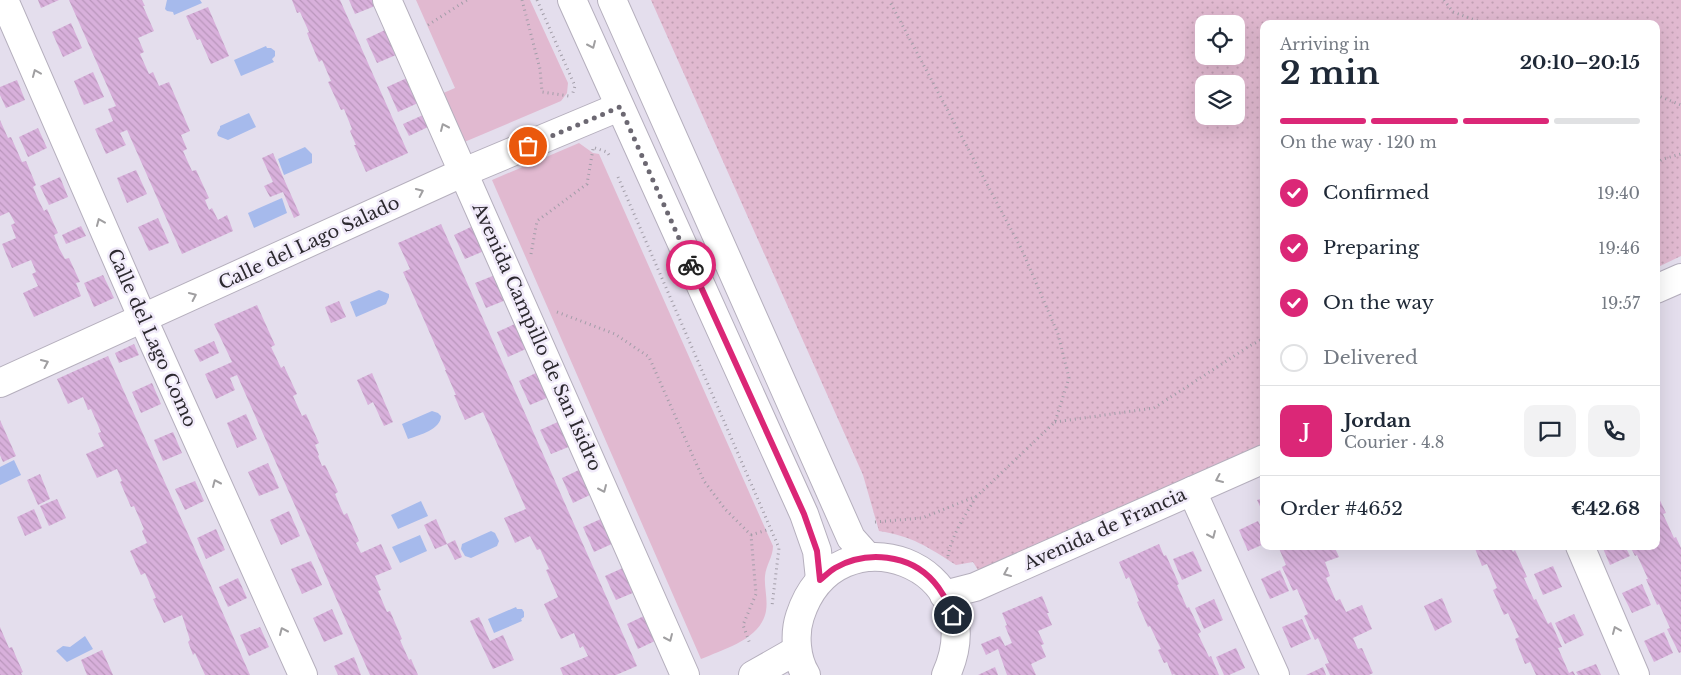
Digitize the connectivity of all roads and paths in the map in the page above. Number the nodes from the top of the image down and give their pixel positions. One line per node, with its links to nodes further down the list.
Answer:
1 (4, 0): 27 (street, Calle del Lago Como, one-way to 1)
2 (387, 0): 11 (street, Avenida Campillo de San Isidro)
3 (467, 0): 11 (path)
4 (522, 0): 12 (path)
5 (537, 0): 12 (path)
6 (572, 0): 15 (street, one-way to 15)
7 (612, 0): 38 (street)
8 (889, 0): 30 (path)
9 (1444, 0): 10 (path)
10 (1475, 20)
11 (406, 42): 22 (street, Avenida Campillo de San Isidro, one-way to 11)
12 (572, 96): 16 (path); 16 (path)
13 (1660, 97): 14 (path)
14 (1681, 105)
15 (620, 107): 16 (street, Calle del Lago Salado); 40 (street)
16 (584, 123): 17 (path); 17 (path); 22 (street, Calle del Lago Salado)
17 (594, 147): 19 (path); 23 (path)
18 (1681, 154): 20 (path)
19 (611, 161)
20 (1660, 161)
21 (615, 170): 35 (path)
22 (464, 172): 27 (street, Calle del Lago Salado, one-way to 22); 46 (street, Avenida Campillo de San Isidro, one-way to 46)
23 (534, 260)
24 (1681, 278): 25 (street)
25 (1660, 286)
26 (556, 312): 36 (path)
27 (143, 319): 29 (street, Calle del Lago Salado, one-way to 27); 45 (street, Calle del Lago Como, one-way to 27)
28 (1260, 340): 30 (path)
29 (0, 383)
30 (1055, 422): 33 (path)
31 (1260, 461): 32 (street, Avenida de Francia, one-way to 32)
32 (1192, 491): 41 (street, Avenida de Francia, one-way to 41); 49 (street, one-way to 49)
33 (977, 496): 34 (path); 39 (path)
34 (867, 523)
35 (770, 529): 36 (path); 42 (path)
36 (751, 535): 43 (path)
37 (1582, 550): 50 (street, one-way to 37)
38 (868, 557): 40 (street); 41 (street)
39 (948, 557)
40 (820, 580): 44 (street)
41 (944, 595): 48 (street)
42 (771, 610)
43 (757, 641)
44 (802, 663): 47 (street)
45 (304, 675)
46 (685, 675)
47 (753, 675)
48 (946, 675)
49 (1275, 675)
50 (1635, 675)

